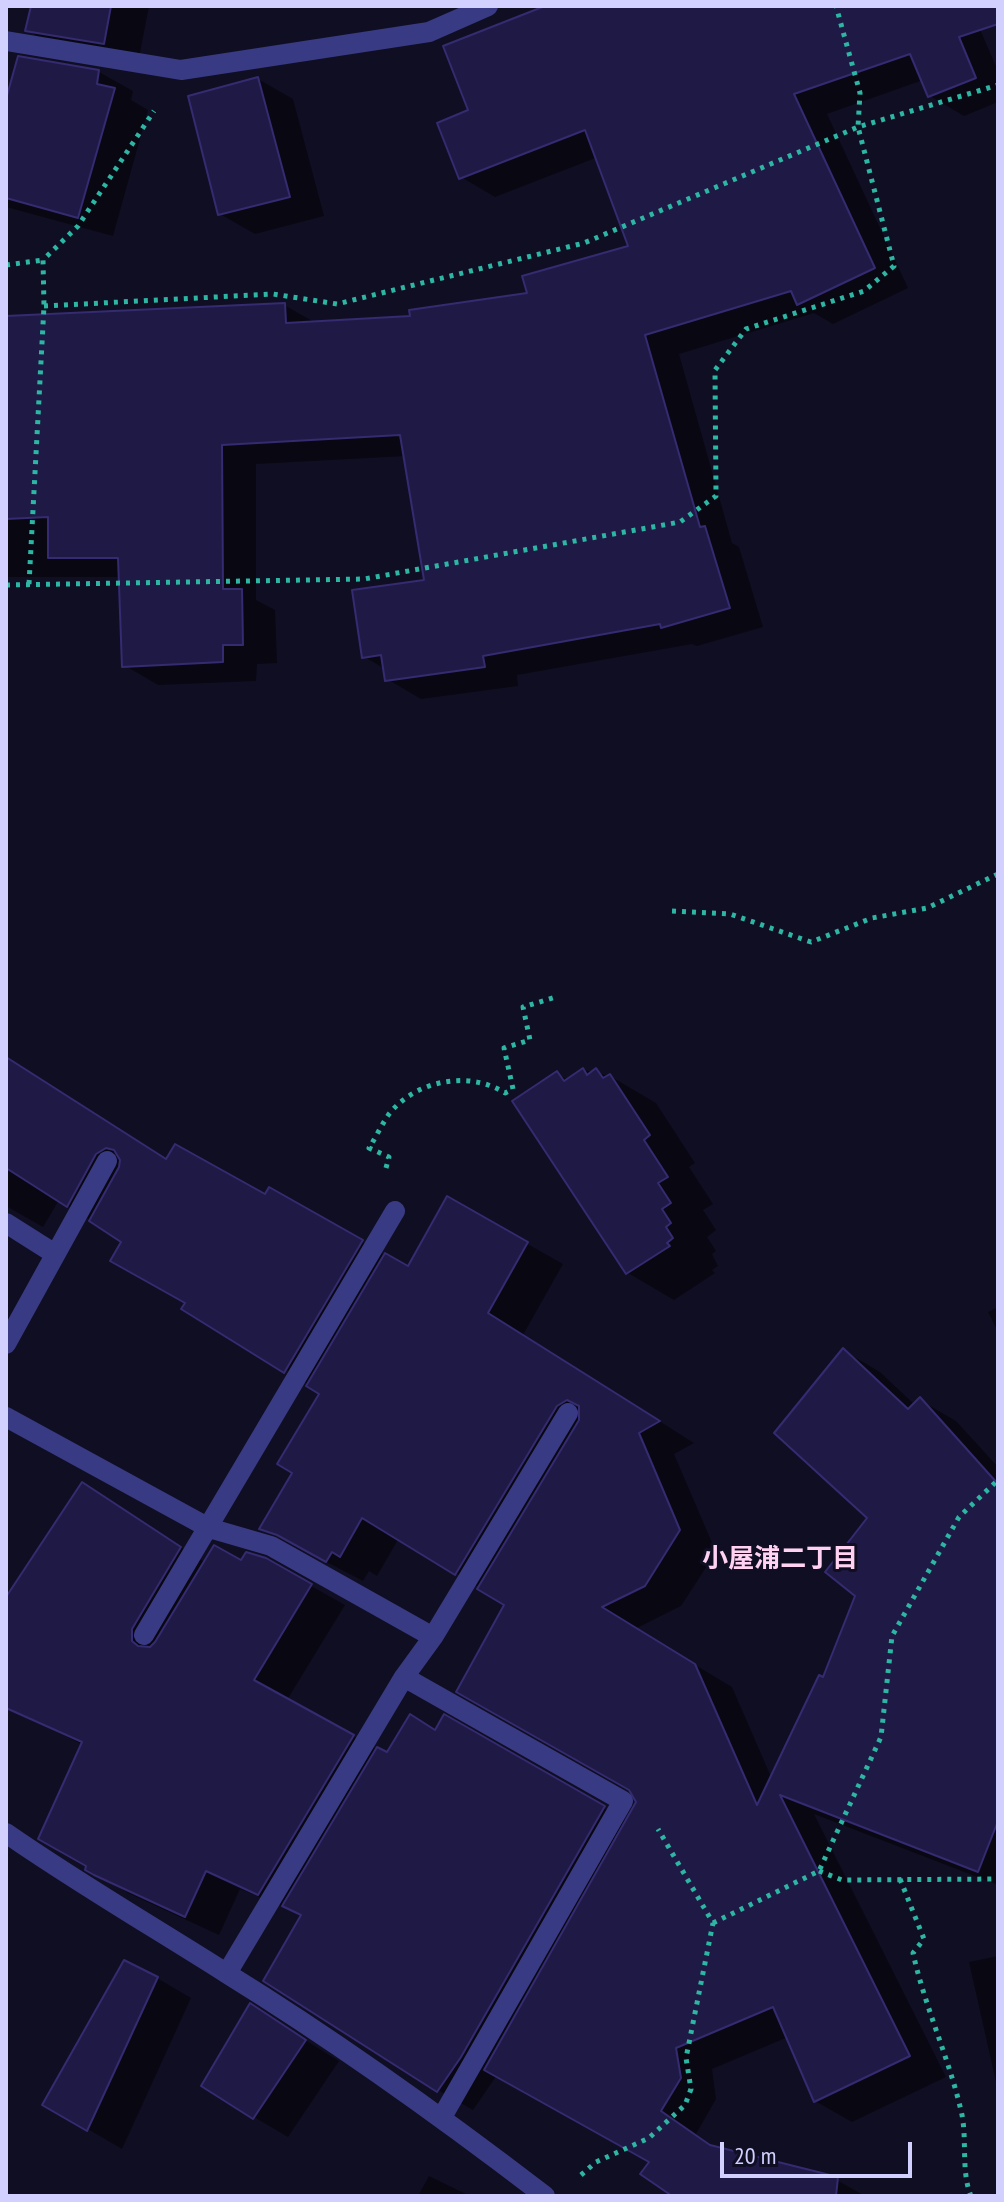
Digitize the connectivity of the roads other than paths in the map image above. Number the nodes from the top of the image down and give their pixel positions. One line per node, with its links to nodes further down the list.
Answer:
1 (488, 6): 2 (street)
2 (6, 41)
3 (107, 1161): 6 (street)
4 (395, 1211): 10 (street)
5 (6, 1223): 6 (street)
6 (55, 1254): 7 (street)
7 (6, 1344)
8 (568, 1413): 12 (street)
9 (6, 1417): 10 (street)
10 (209, 1528): 11 (street); 12 (street)
11 (144, 1635)
12 (433, 1637): 13 (street)
13 (404, 1677): 15 (street); 16 (street)
14 (6, 1833): 15 (street)
15 (227, 1973): 16 (street)
16 (442, 2117): 17 (street)
17 (545, 2196)

